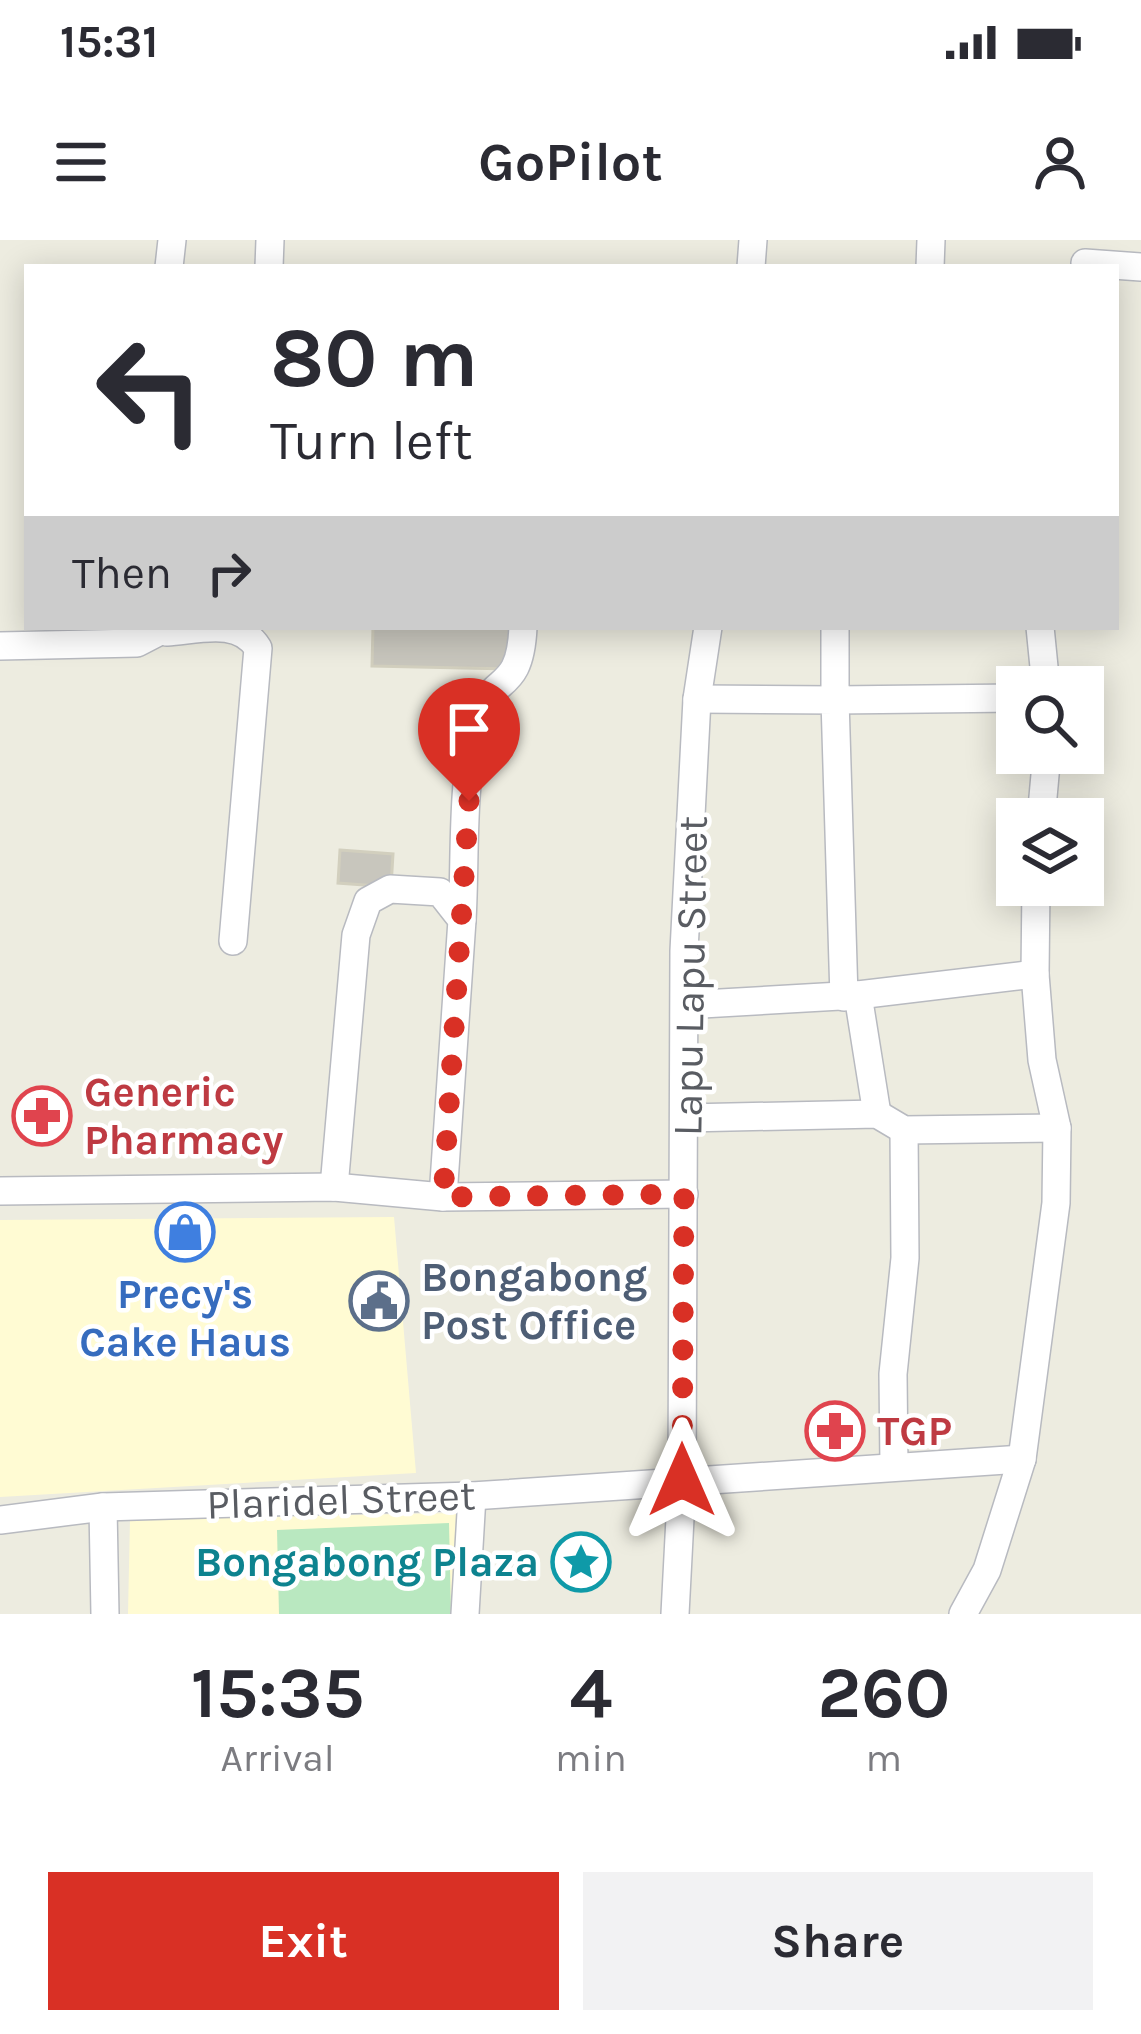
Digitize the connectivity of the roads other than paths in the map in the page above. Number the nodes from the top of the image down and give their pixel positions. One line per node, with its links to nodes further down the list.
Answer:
1 (1085, 257): 2 (street)
2 (1141, 267)
3 (165, 630): 9 (street)
4 (523, 630): 15 (street)
5 (708, 630): 11 (street, Lapu Lapu Street)
6 (836, 630): 13 (street)
7 (1040, 630): 10 (street)
8 (250, 631): 16 (street)
9 (0, 646)
10 (1044, 666)
11 (697, 698): 13 (street); 19 (street, Lapu Lapu Street)
12 (996, 698): 13 (street)
13 (835, 700): 18 (street)
14 (1036, 906): 17 (street)
15 (462, 920): 24 (street); 27 (street)
16 (233, 941)
17 (1035, 974): 18 (street); 22 (street)
18 (851, 996): 19 (street); 20 (street)
19 (686, 1005): 21 (street, Lapu Lapu Street)
20 (877, 1114): 21 (street); 23 (street)
21 (686, 1118): 26 (street, Lapu Lapu Street)
22 (1057, 1128): 23 (street); 28 (street)
23 (904, 1130): 29 (street)
24 (334, 1186): 25 (street); 27 (street)
25 (0, 1191)
26 (684, 1194): 27 (street); 30 (street, Lapu Lapu Street)
27 (443, 1197)
28 (1022, 1459): 29 (street, Plaridel Street); 37 (street)
29 (894, 1466): 30 (street, Plaridel Street)
30 (682, 1480): 31 (street, Plaridel Street); 36 (street, Lapu Lapu Street)
31 (472, 1496): 32 (street, Plaridel Street); 35 (street)
32 (104, 1507): 33 (street, Plaridel Street); 34 (street)
33 (0, 1520)
34 (105, 1614)
35 (465, 1614)
36 (675, 1614)
37 (963, 1614)

